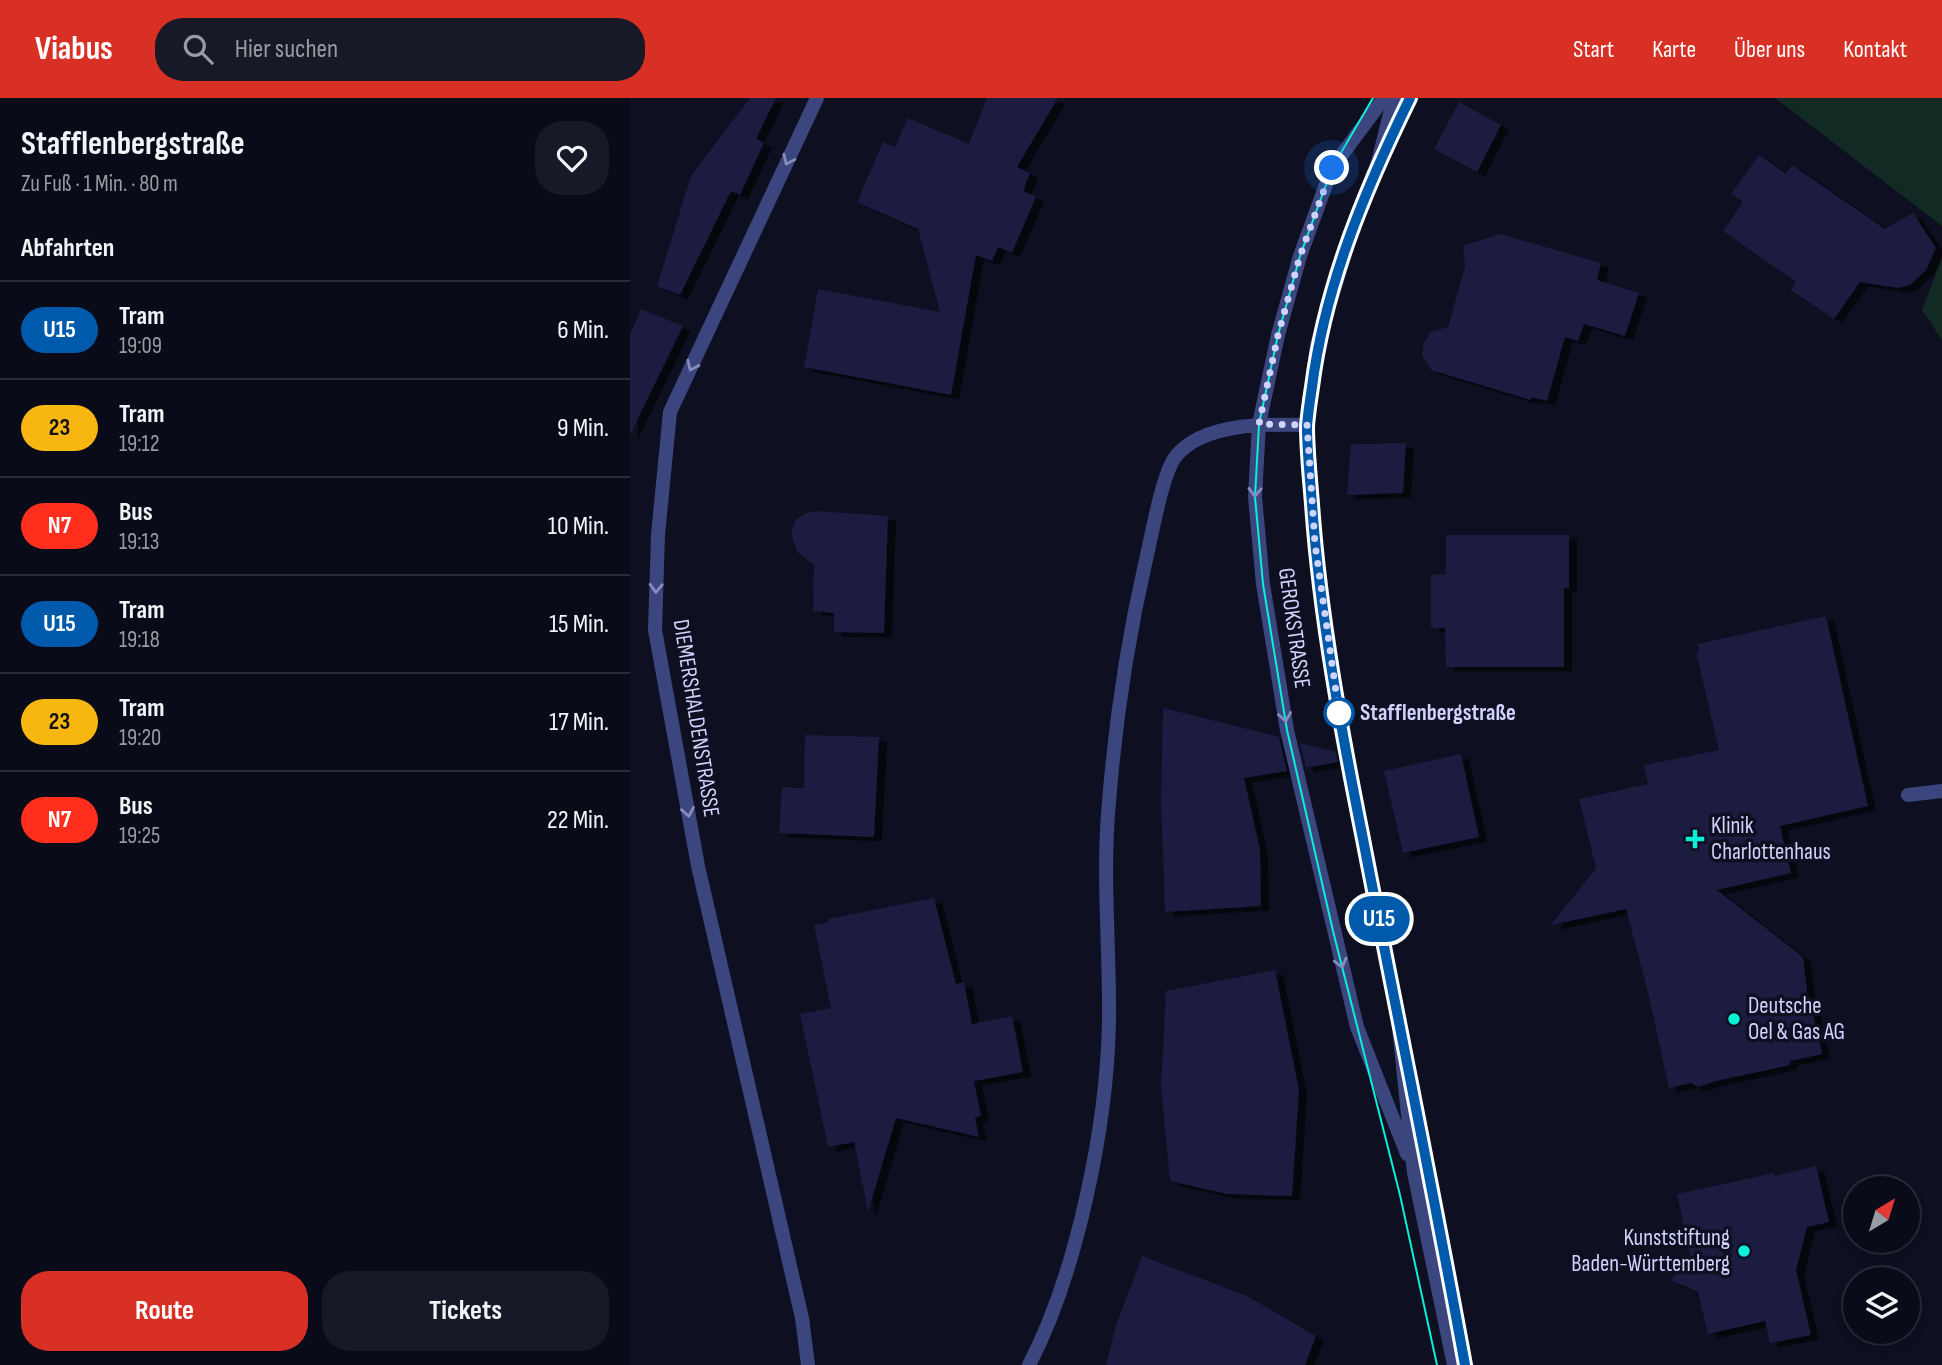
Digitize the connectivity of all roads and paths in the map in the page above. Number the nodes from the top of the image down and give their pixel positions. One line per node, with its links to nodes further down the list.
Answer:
1 (817, 98): 9 (street, DIEMERSHALDENSTRASSE, one-way to 9)
2 (1384, 98): 4 (street, GEROKSTRASSE)
3 (1394, 98): 5 (street, GEROKSTRASSE)
4 (1259, 424): 5 (street); 8 (street, GEROKSTRASSE, one-way to 8); 10 (street)
5 (1307, 425): 8 (street, GEROKSTRASSE)
6 (1942, 791): 7 (street)
7 (1909, 795)
8 (1414, 1173): 11 (street, GEROKSTRASSE)
9 (808, 1365)
10 (1029, 1365)
11 (1454, 1365)

